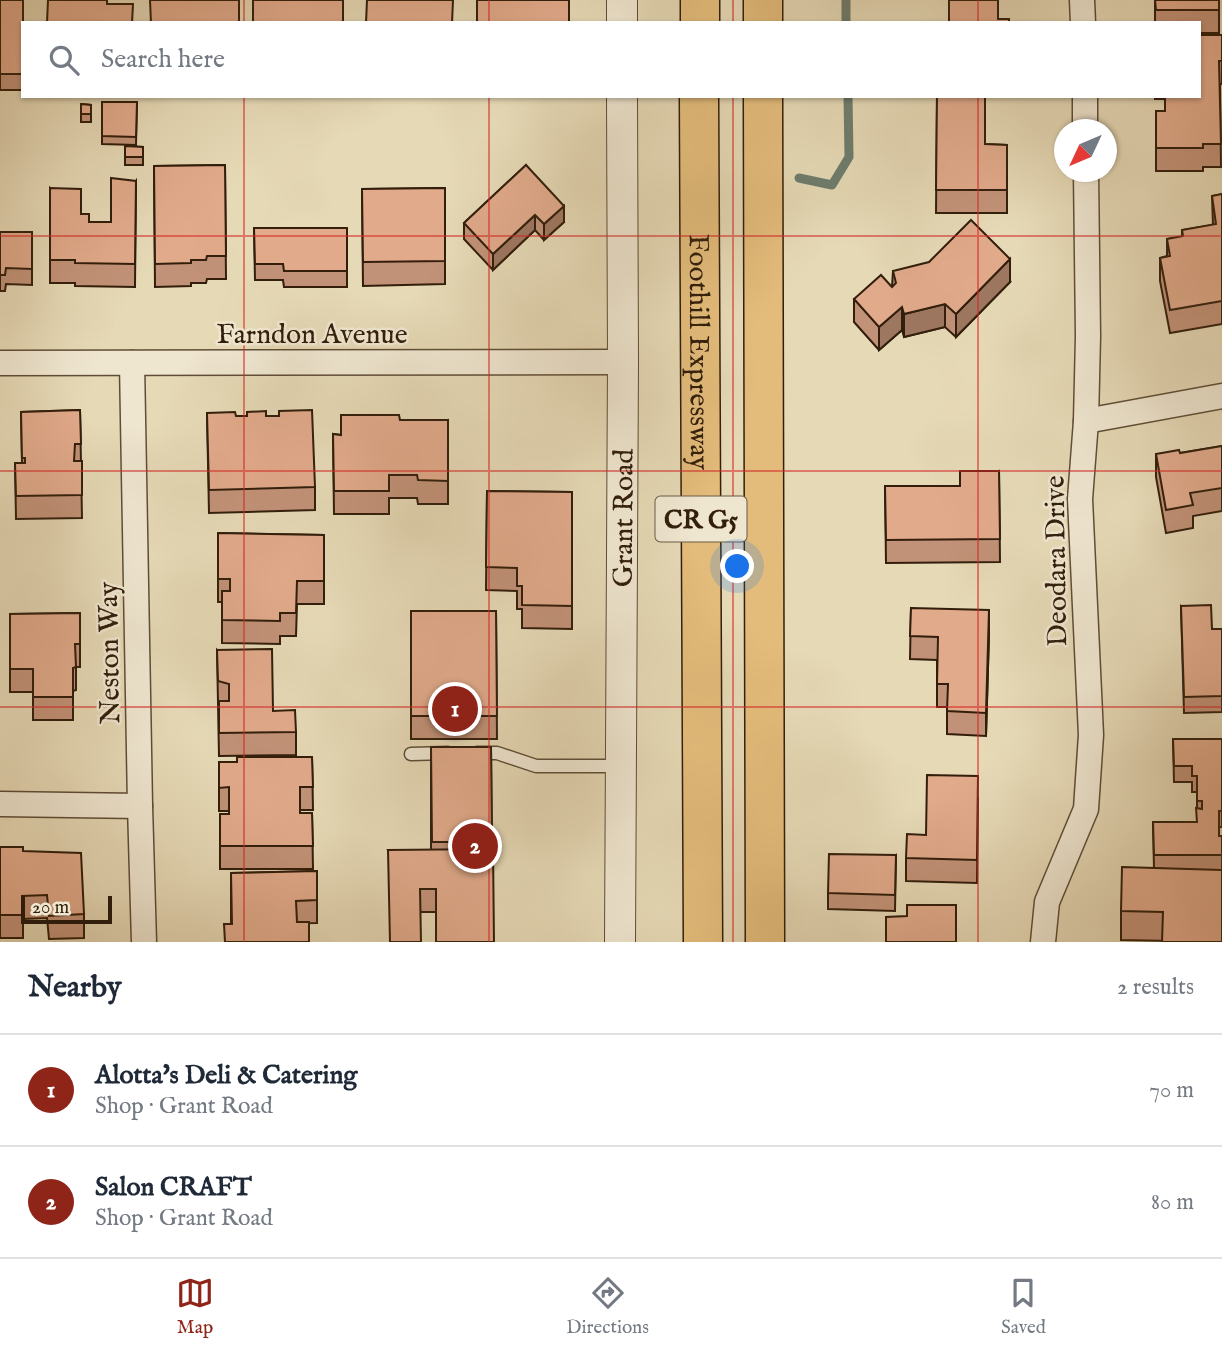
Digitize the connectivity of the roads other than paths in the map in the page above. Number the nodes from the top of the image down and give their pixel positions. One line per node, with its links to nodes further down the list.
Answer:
1 (622, 0): 5 (street)
2 (699, 0): 6 (highway)
3 (763, 0): 7 (highway)
4 (1082, 0): 8 (street)
5 (622, 21)
6 (699, 21)
7 (763, 21)
8 (1083, 21)
9 (622, 98): 15 (street, Grant Road)
10 (699, 98): 26 (highway, Foothill Expressway / CR G5)
11 (764, 98): 27 (highway, CR G5)
12 (1084, 98): 13 (street)
13 (1085, 119)
14 (1086, 182): 19 (street, Deodara Drive)
15 (623, 362): 17 (street, Farndon Avenue); 21 (street, Grant Road)
16 (0, 363): 17 (street, Farndon Avenue)
17 (132, 363): 23 (street, Neston Way)
18 (1222, 396): 19 (street)
19 (1086, 421): 28 (street, Deodara Drive)
20 (411, 754): 21 (lane)
21 (621, 766): 25 (street, Grant Road)
22 (0, 804): 23 (street)
23 (140, 806): 24 (street, Neston Way)
24 (144, 942)
25 (620, 942)
26 (703, 942)
27 (765, 942)
28 (1043, 942)

